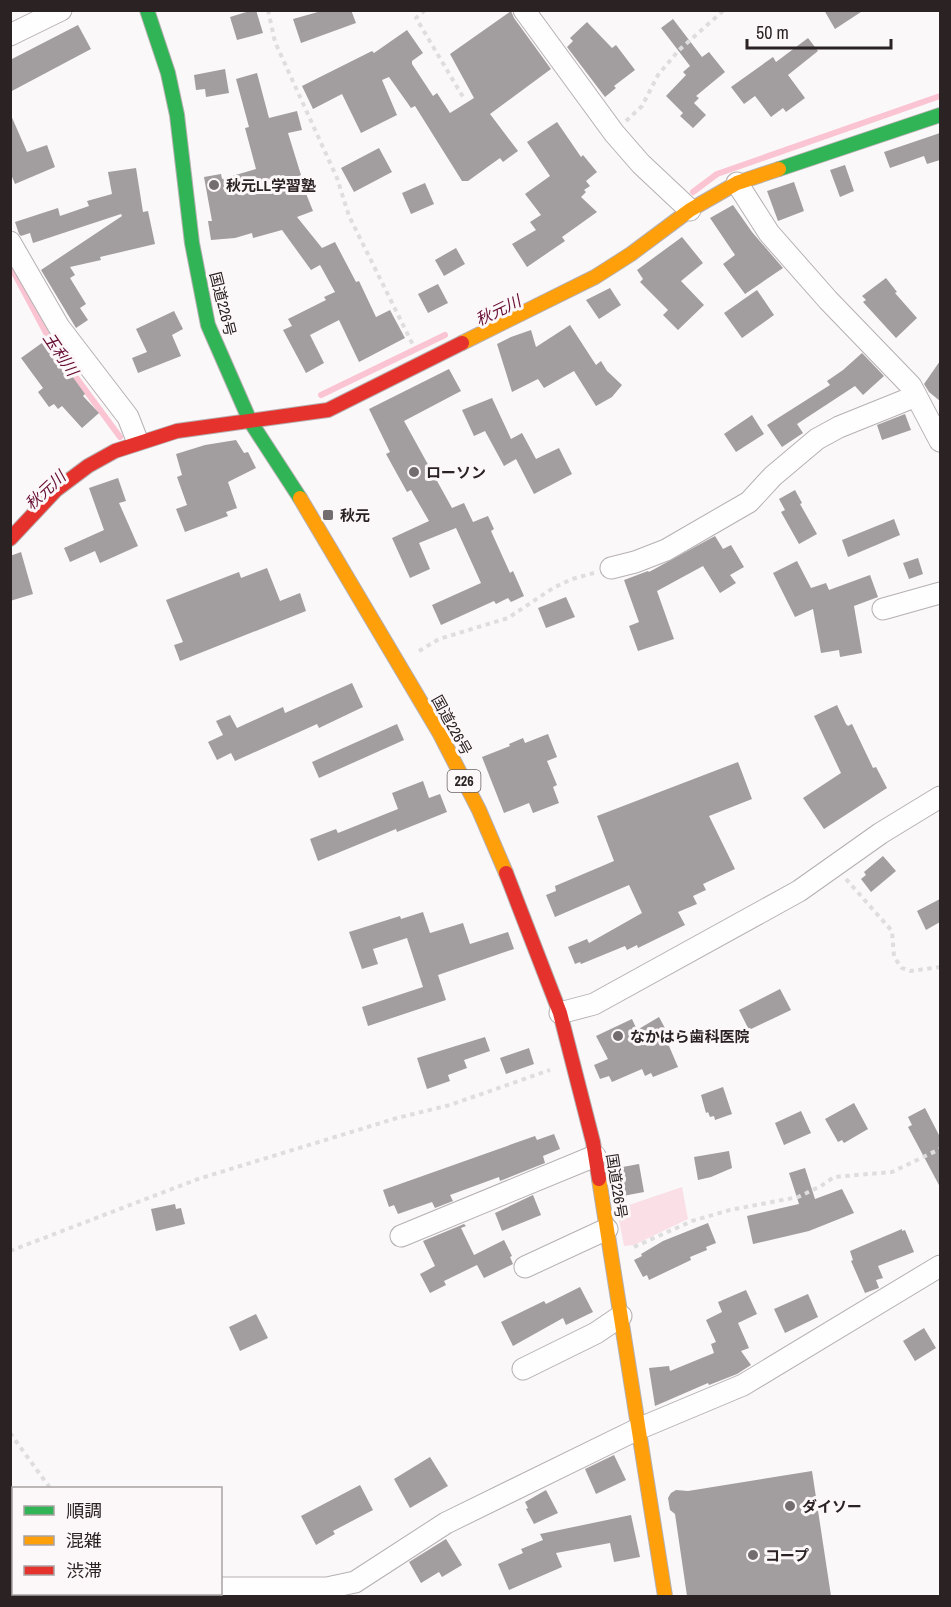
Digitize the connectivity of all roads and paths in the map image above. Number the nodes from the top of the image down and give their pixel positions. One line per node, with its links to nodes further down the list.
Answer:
1 (61, 10): 7 (street)
2 (147, 10): 16 (main road, 国道226号 / 226)
3 (268, 10): 14 (path)
4 (425, 10): 8 (path)
5 (524, 10): 10 (street)
6 (724, 10): 10 (path)
7 (10, 35)
8 (463, 98)
9 (940, 115): 11 (main road)
10 (614, 133): 12 (street)
11 (737, 183): 12 (main road); 15 (street)
12 (690, 210): 16 (main road)
13 (10, 242): 17 (street)
14 (413, 345)
15 (916, 396): 18 (street); 20 (street)
16 (250, 421): 17 (main road); 23 (main road, 国道226号 / 226)
17 (138, 441): 19 (main road)
18 (940, 441)
19 (10, 539)
20 (611, 568): 23 (path)
21 (940, 593): 22 (street)
22 (883, 609)
23 (397, 663): 27 (main road, 国道226号 / 226)
24 (940, 797): 25 (street)
25 (836, 867): 26 (path); 27 (street)
26 (940, 967)
27 (560, 1012): 28 (main road, 国道226号 / 226)
28 (574, 1062): 30 (main road, 国道226号 / 226); 33 (path)
29 (940, 1149): 34 (path)
30 (595, 1156): 31 (main road, 国道226号 / 226); 32 (street)
31 (607, 1229): 34 (main road, 国道226号 / 226); 36 (street)
32 (401, 1236)
33 (10, 1251)
34 (611, 1257): 37 (main road, 国道226号 / 226)
35 (940, 1266): 39 (street)
36 (525, 1267)
37 (621, 1316): 38 (street); 39 (main road, 国道226号 / 226)
38 (523, 1369)
39 (638, 1429): 43 (street); 44 (main road, 国道226号 / 226)
40 (10, 1433): 41 (path)
41 (49, 1487)
42 (222, 1588): 43 (street)
43 (292, 1592)
44 (665, 1596)

